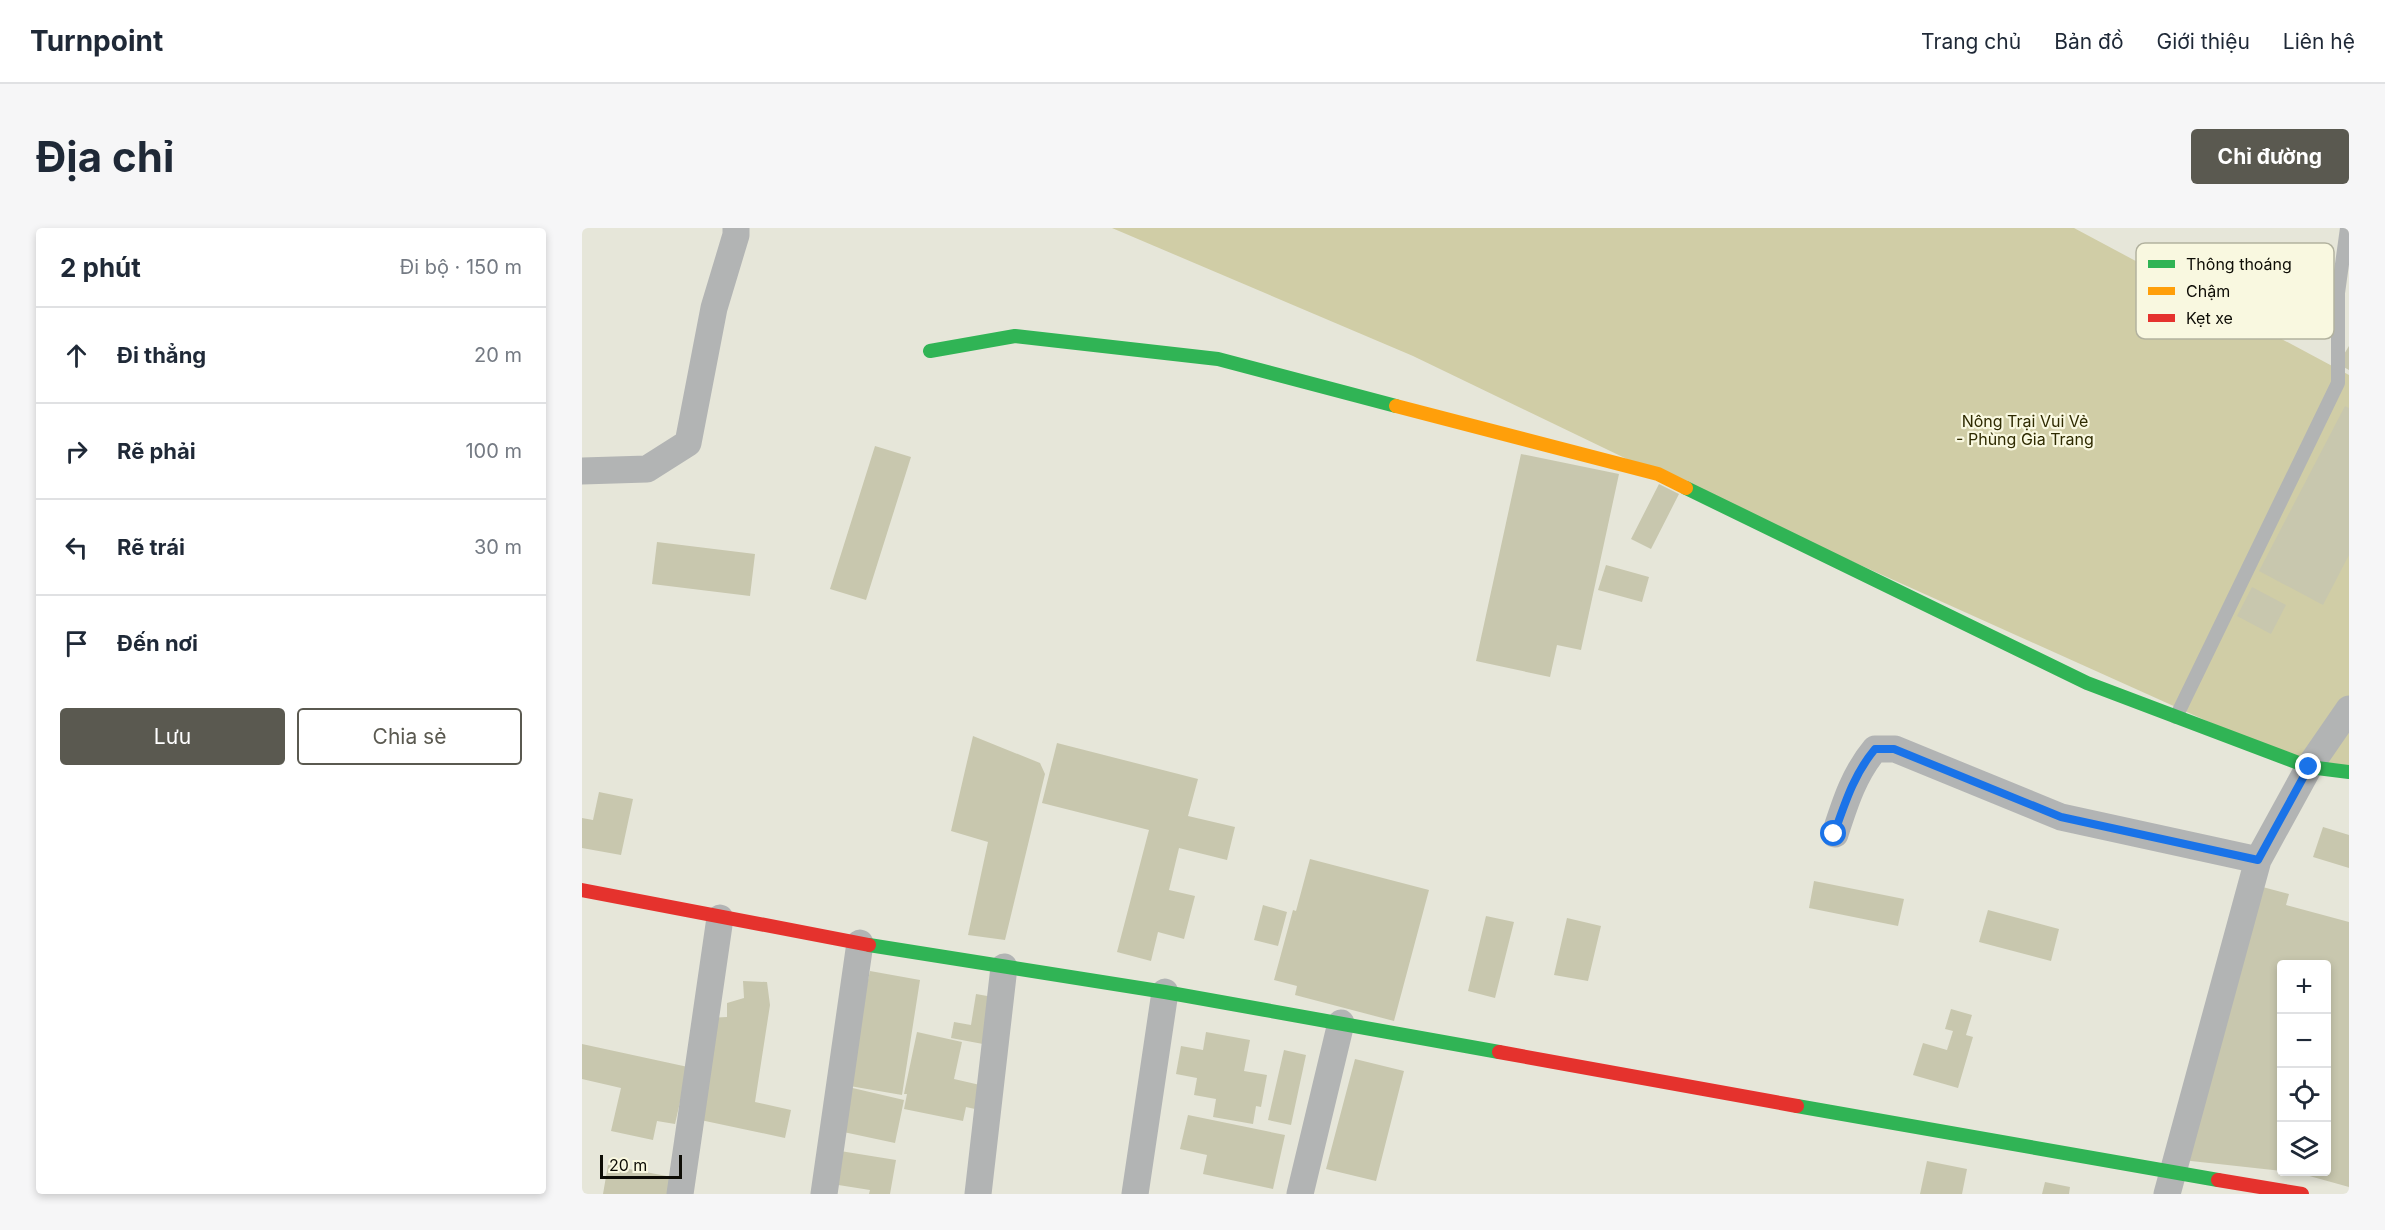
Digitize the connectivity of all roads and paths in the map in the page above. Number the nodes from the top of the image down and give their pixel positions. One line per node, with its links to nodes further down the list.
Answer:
1 (736, 228): 4 (street)
2 (2348, 228): 6 (lane)
3 (930, 351): 6 (street)
4 (582, 471)
5 (2349, 710): 7 (street)
6 (2176, 717): 7 (street)
7 (2309, 767): 8 (street); 10 (street)
8 (2349, 771)
9 (1834, 834): 10 (street)
10 (2258, 860): 17 (street)
11 (583, 897): 12 (street)
12 (720, 918): 13 (street); 18 (street)
13 (860, 943): 14 (street); 19 (street)
14 (1004, 967): 15 (street); 20 (street)
15 (1165, 992): 16 (street); 21 (street)
16 (1341, 1023): 17 (street); 22 (street)
17 (2169, 1184): 23 (street)
18 (680, 1194)
19 (824, 1194)
20 (978, 1194)
21 (1134, 1194)
22 (1300, 1194)
23 (2302, 1194)

